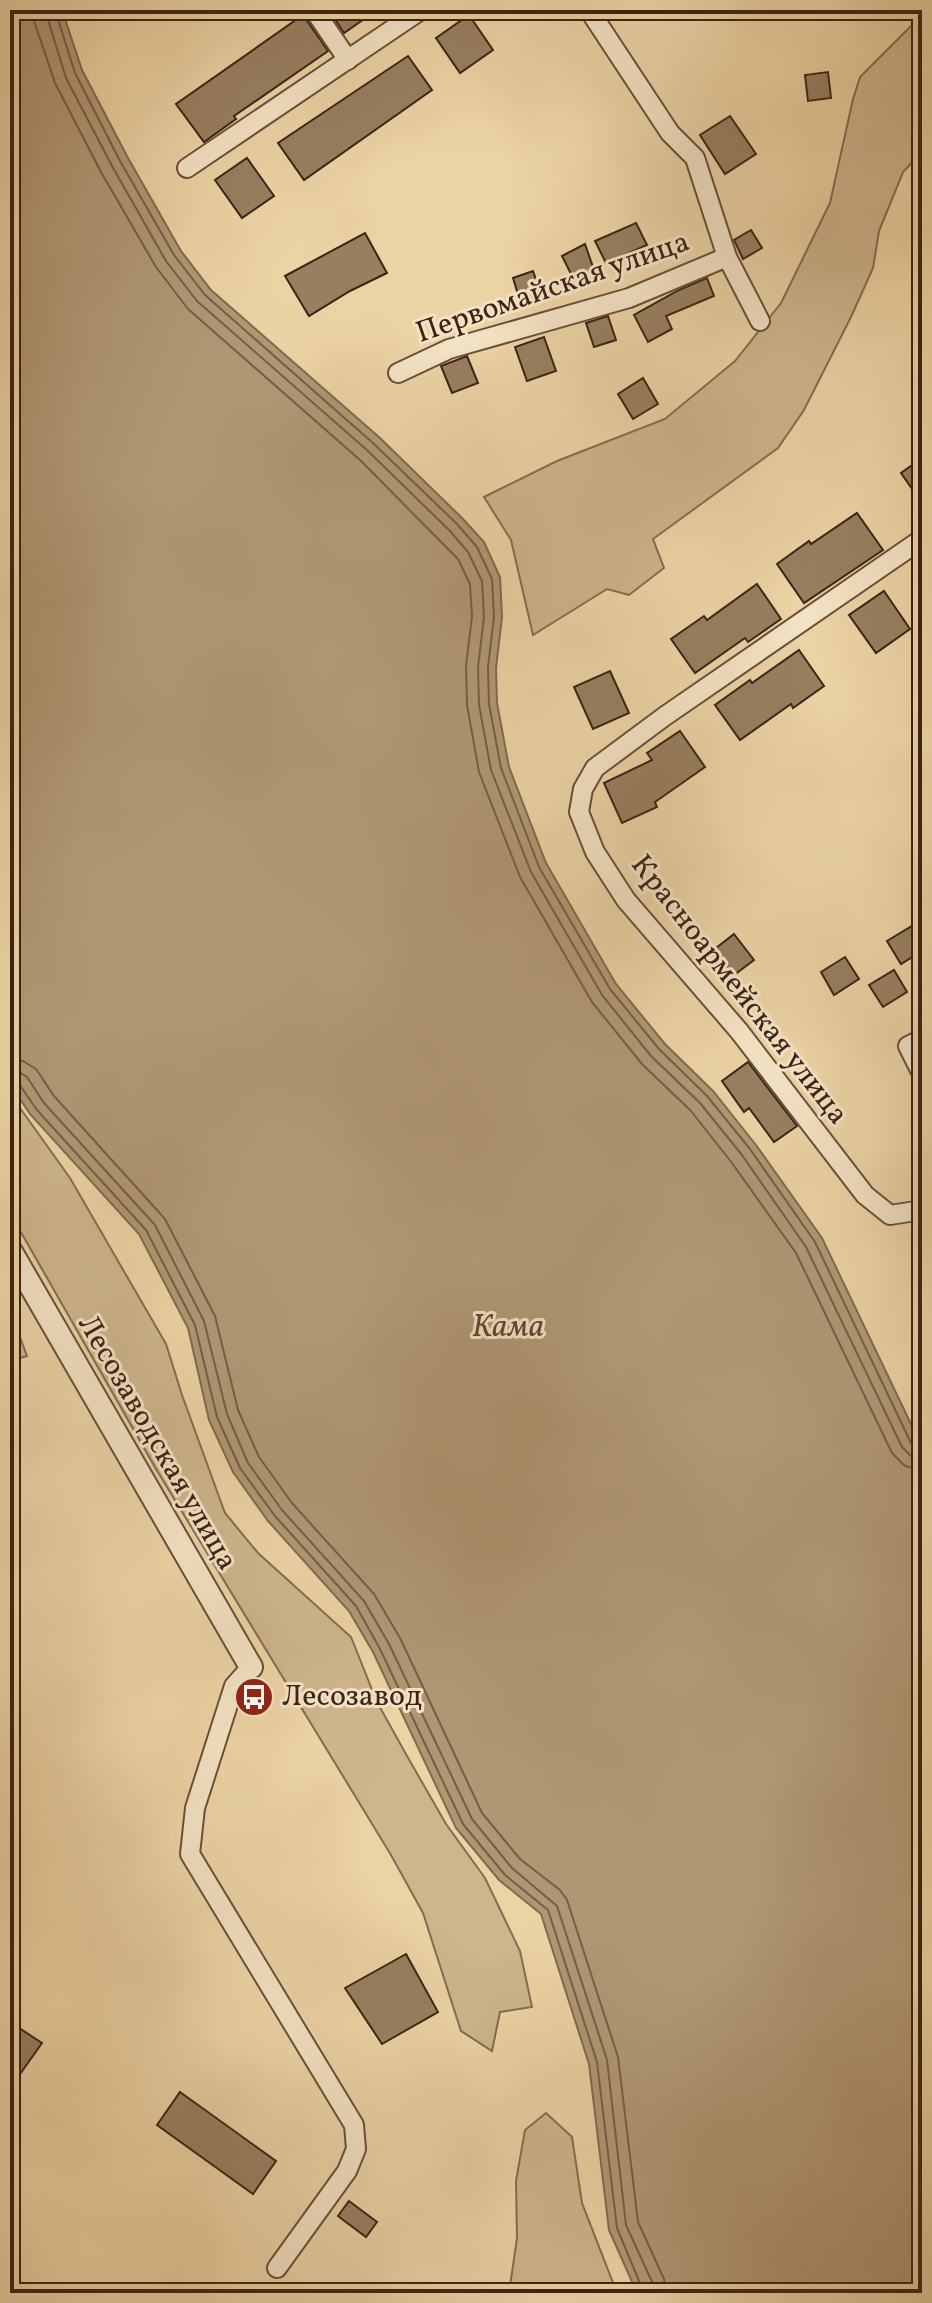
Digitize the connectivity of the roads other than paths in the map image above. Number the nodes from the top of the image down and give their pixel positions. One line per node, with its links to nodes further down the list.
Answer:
1 (314, 10): 4 (street)
2 (421, 10): 4 (street)
3 (589, 10): 6 (street, Первомайская улица)
4 (348, 60): 5 (street)
5 (187, 168)
6 (727, 257): 7 (street, Первомайская улица); 8 (street, Первомайская улица)
7 (760, 321)
8 (398, 373)
9 (922, 539): 12 (street, Красноармейская улица)
10 (922, 1039): 11 (street)
11 (922, 1074)
12 (922, 1210)
13 (10, 1250): 14 (street, Лесозаводская улица)
14 (251, 1667): 15 (street)
15 (277, 2268)

